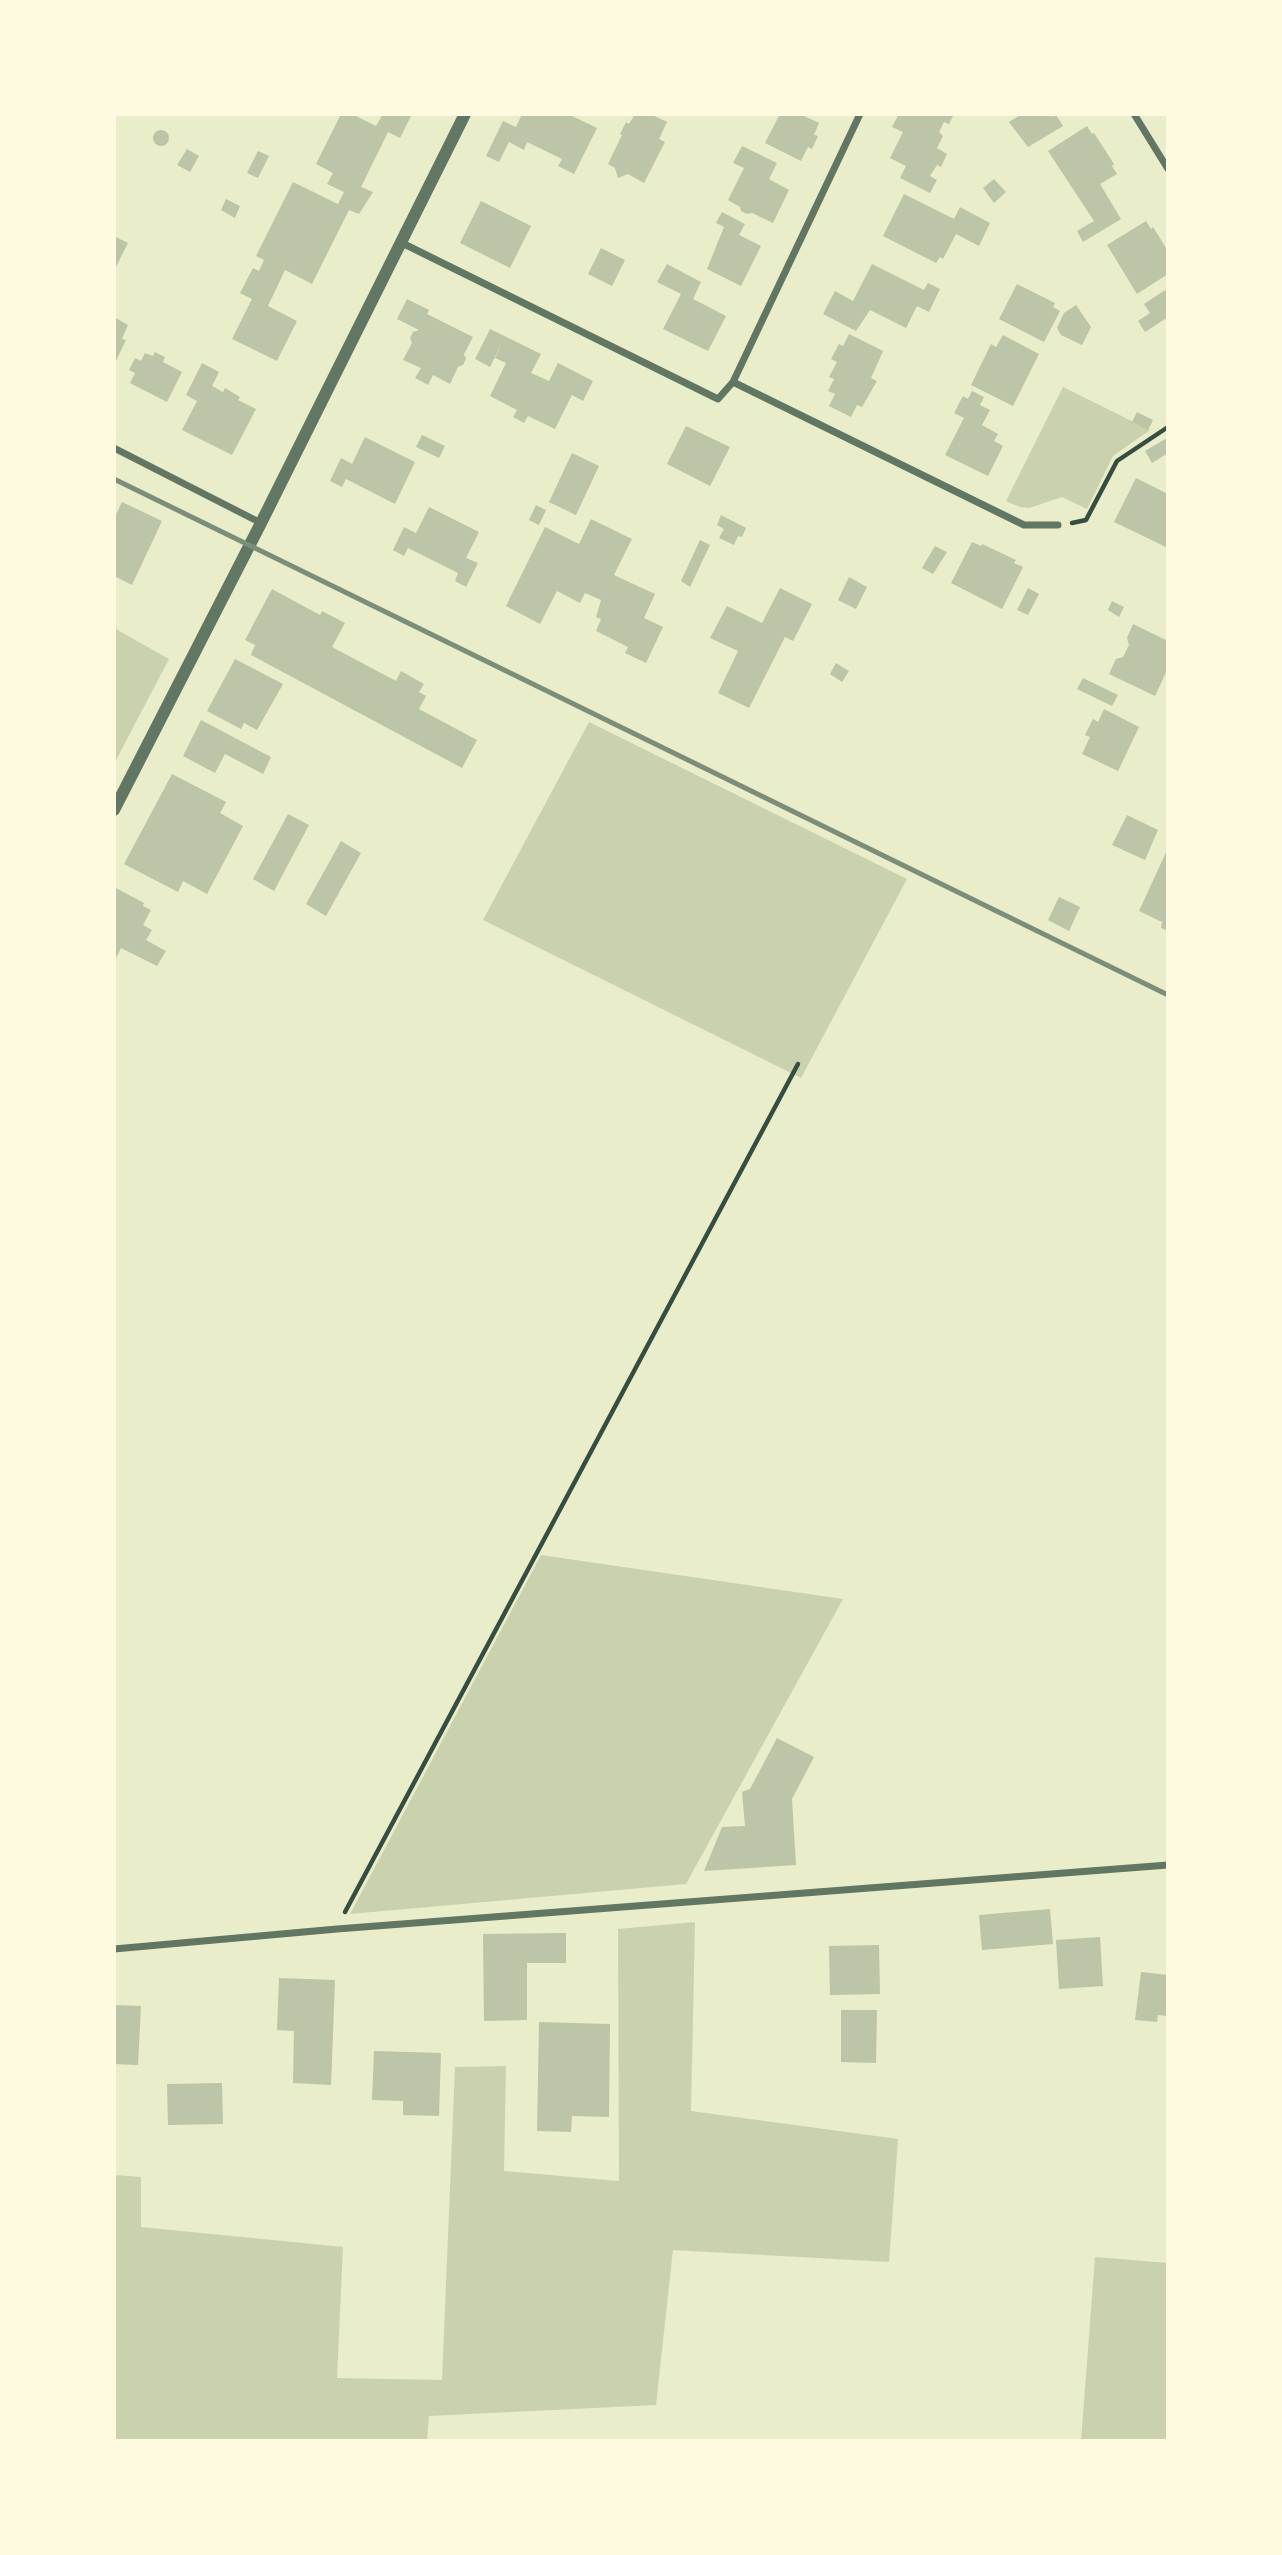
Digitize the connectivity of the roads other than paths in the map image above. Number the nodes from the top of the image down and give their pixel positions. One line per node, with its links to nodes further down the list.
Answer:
1 (465, 114): 5 (street)
2 (860, 114): 6 (street)
3 (1134, 114): 4 (street)
4 (1168, 169)
5 (402, 243): 6 (street); 8 (street)
6 (733, 382): 9 (street)
7 (114, 448): 8 (street)
8 (261, 523): 10 (street)
9 (1058, 525)
10 (114, 810)
11 (1168, 1865): 12 (street)
12 (114, 1950)

